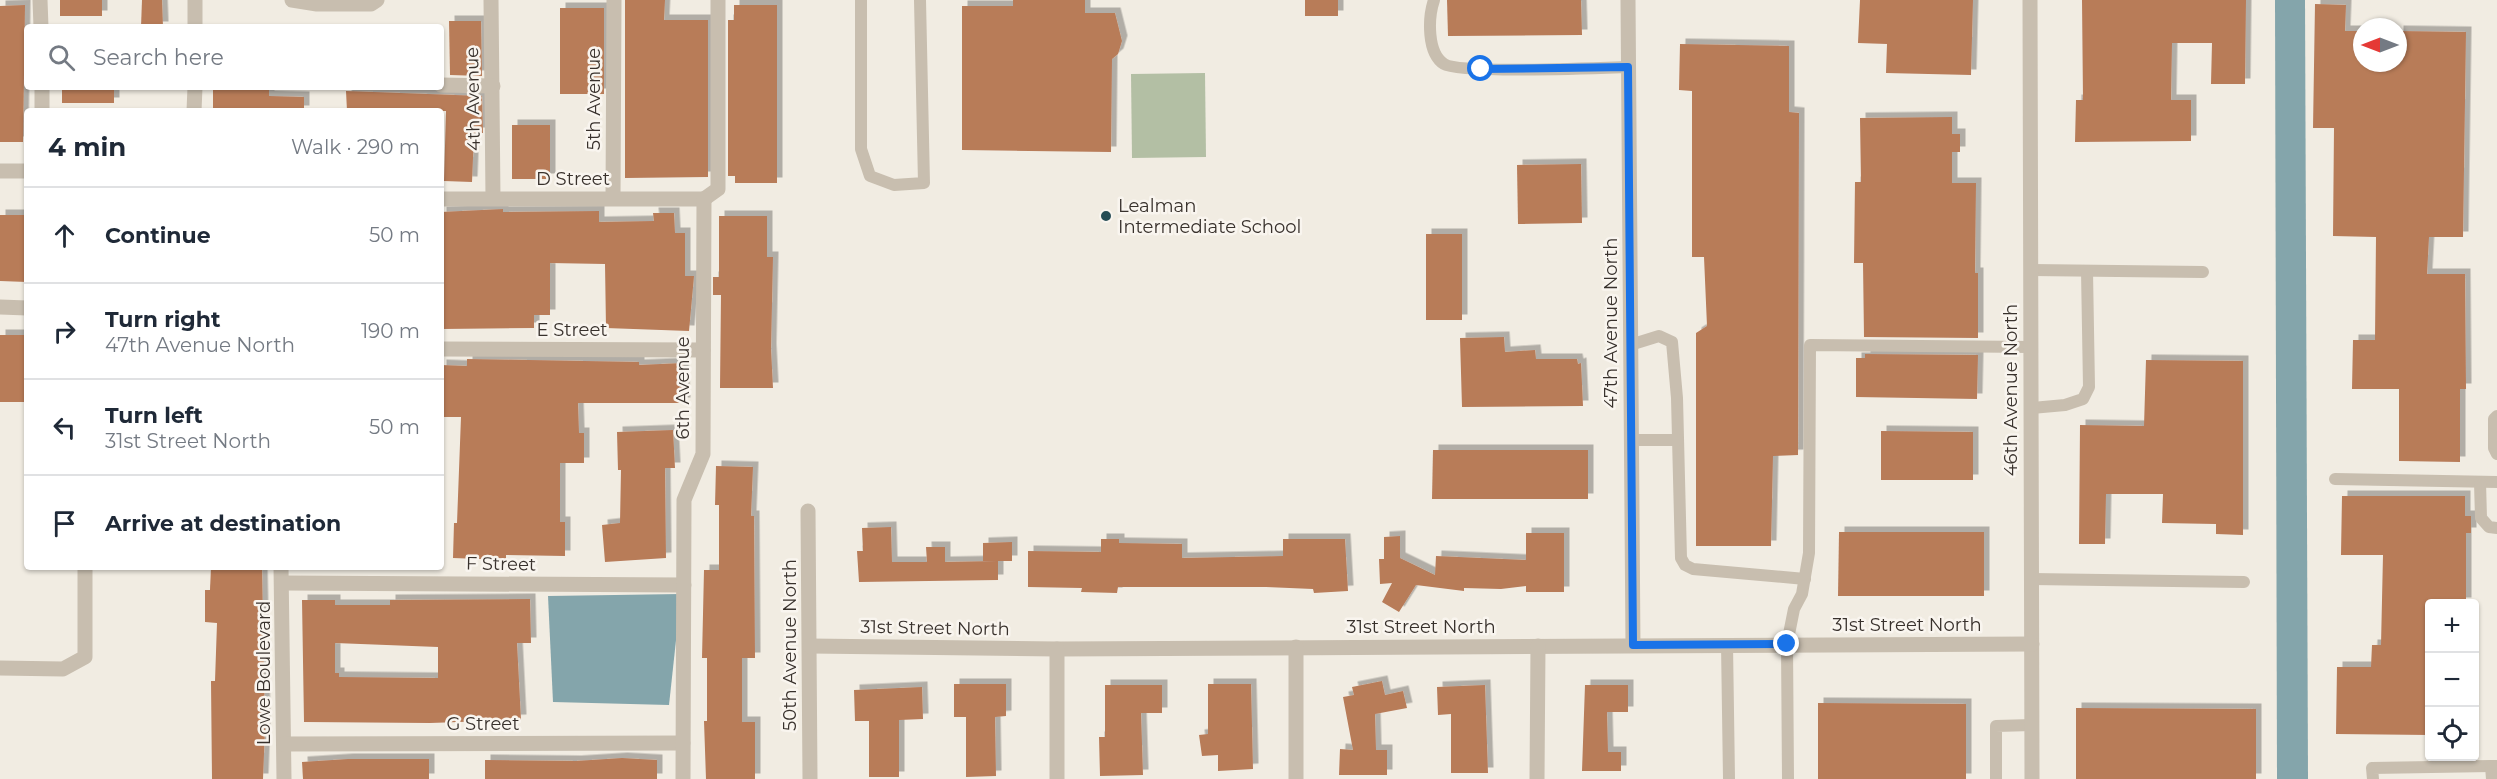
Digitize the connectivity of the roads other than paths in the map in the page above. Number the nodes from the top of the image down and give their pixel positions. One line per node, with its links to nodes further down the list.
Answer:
1 (40, 0): 13 (street)
2 (195, 0): 14 (street)
3 (292, 0): 4 (street)
4 (377, 0)
5 (491, 0): 17 (street, 4th Avenue)
6 (614, 0): 25 (street, 5th Avenue)
7 (718, 0): 27 (street)
8 (861, 0): 9 (lane)
9 (920, 0)
10 (1434, 0): 15 (lane)
11 (1628, 0): 15 (street, 47th Avenue North)
12 (2030, 0): 28 (street, 46th Avenue North)
13 (41, 24)
14 (195, 24)
15 (1628, 67): 33 (street, 47th Avenue North)
16 (444, 85): 17 (street)
17 (493, 86): 24 (street, 4th Avenue)
18 (42, 90): 20 (street)
19 (195, 90): 21 (street)
20 (42, 108)
21 (194, 108)
22 (0, 171): 23 (street)
23 (24, 171)
24 (493, 198): 25 (street, D Street); 26 (street, D Street)
25 (613, 198): 27 (street, D Street)
26 (444, 199)
27 (704, 200): 36 (street, 6th Avenue)
28 (2031, 270): 29 (lane); 34 (street, 46th Avenue North)
29 (2087, 271): 30 (lane); 37 (lane)
30 (2203, 272)
31 (0, 307): 32 (street)
32 (24, 308)
33 (1630, 345): 39 (street, 47th Avenue North); 40 (lane)
34 (2031, 347): 37 (street, 46th Avenue North); 49 (lane)
35 (444, 349): 36 (street, E Street)
36 (703, 350): 53 (street, 6th Avenue)
37 (2031, 408): 50 (street, 46th Avenue North)
38 (2497, 416): 41 (lane)
39 (1631, 440): 40 (lane); 57 (street, 47th Avenue North)
40 (1678, 440): 49 (lane)
41 (2497, 454)
42 (2335, 479): 43 (lane)
43 (2480, 482): 44 (lane); 46 (lane)
44 (2497, 482)
45 (808, 511): 58 (street, 50th Avenue North)
46 (2497, 528)
47 (85, 570): 62 (street)
48 (281, 570): 52 (street, Lowe Boulevard)
49 (1805, 579): 55 (lane)
50 (2031, 579): 51 (lane); 56 (street, 46th Avenue North)
51 (2244, 582)
52 (282, 583): 53 (street, F Street); 65 (street, Lowe Boulevard)
53 (684, 585): 64 (street, 6th Avenue)
54 (1727, 644): 55 (street, 31st Street North); 57 (street, 31st Street North); 73 (lane)
55 (1787, 644): 56 (street, 31st Street North); 74 (lane)
56 (2031, 644): 63 (street, 46th Avenue North)
57 (1633, 645): 59 (street, 31st Street North)
58 (810, 646): 61 (street, 31st Street North); 69 (street, 50th Avenue North)
59 (1538, 646): 60 (street, 31st Street North); 72 (street)
60 (1296, 647): 61 (street, 31st Street North); 71 (street)
61 (1057, 649): 70 (street)
62 (0, 668)
63 (2031, 725): 75 (lane); 76 (street, 46th Avenue North)
64 (683, 743): 65 (street, G Street); 68 (street, 6th Avenue)
65 (284, 744): 67 (street, Lowe Boulevard)
66 (2493, 770): 77 (lane)
67 (284, 779)
68 (683, 779)
69 (810, 779)
70 (1057, 779)
71 (1296, 779)
72 (1537, 779)
73 (1729, 779)
74 (1788, 779)
75 (1995, 779)
76 (2032, 779)
77 (2373, 779)

